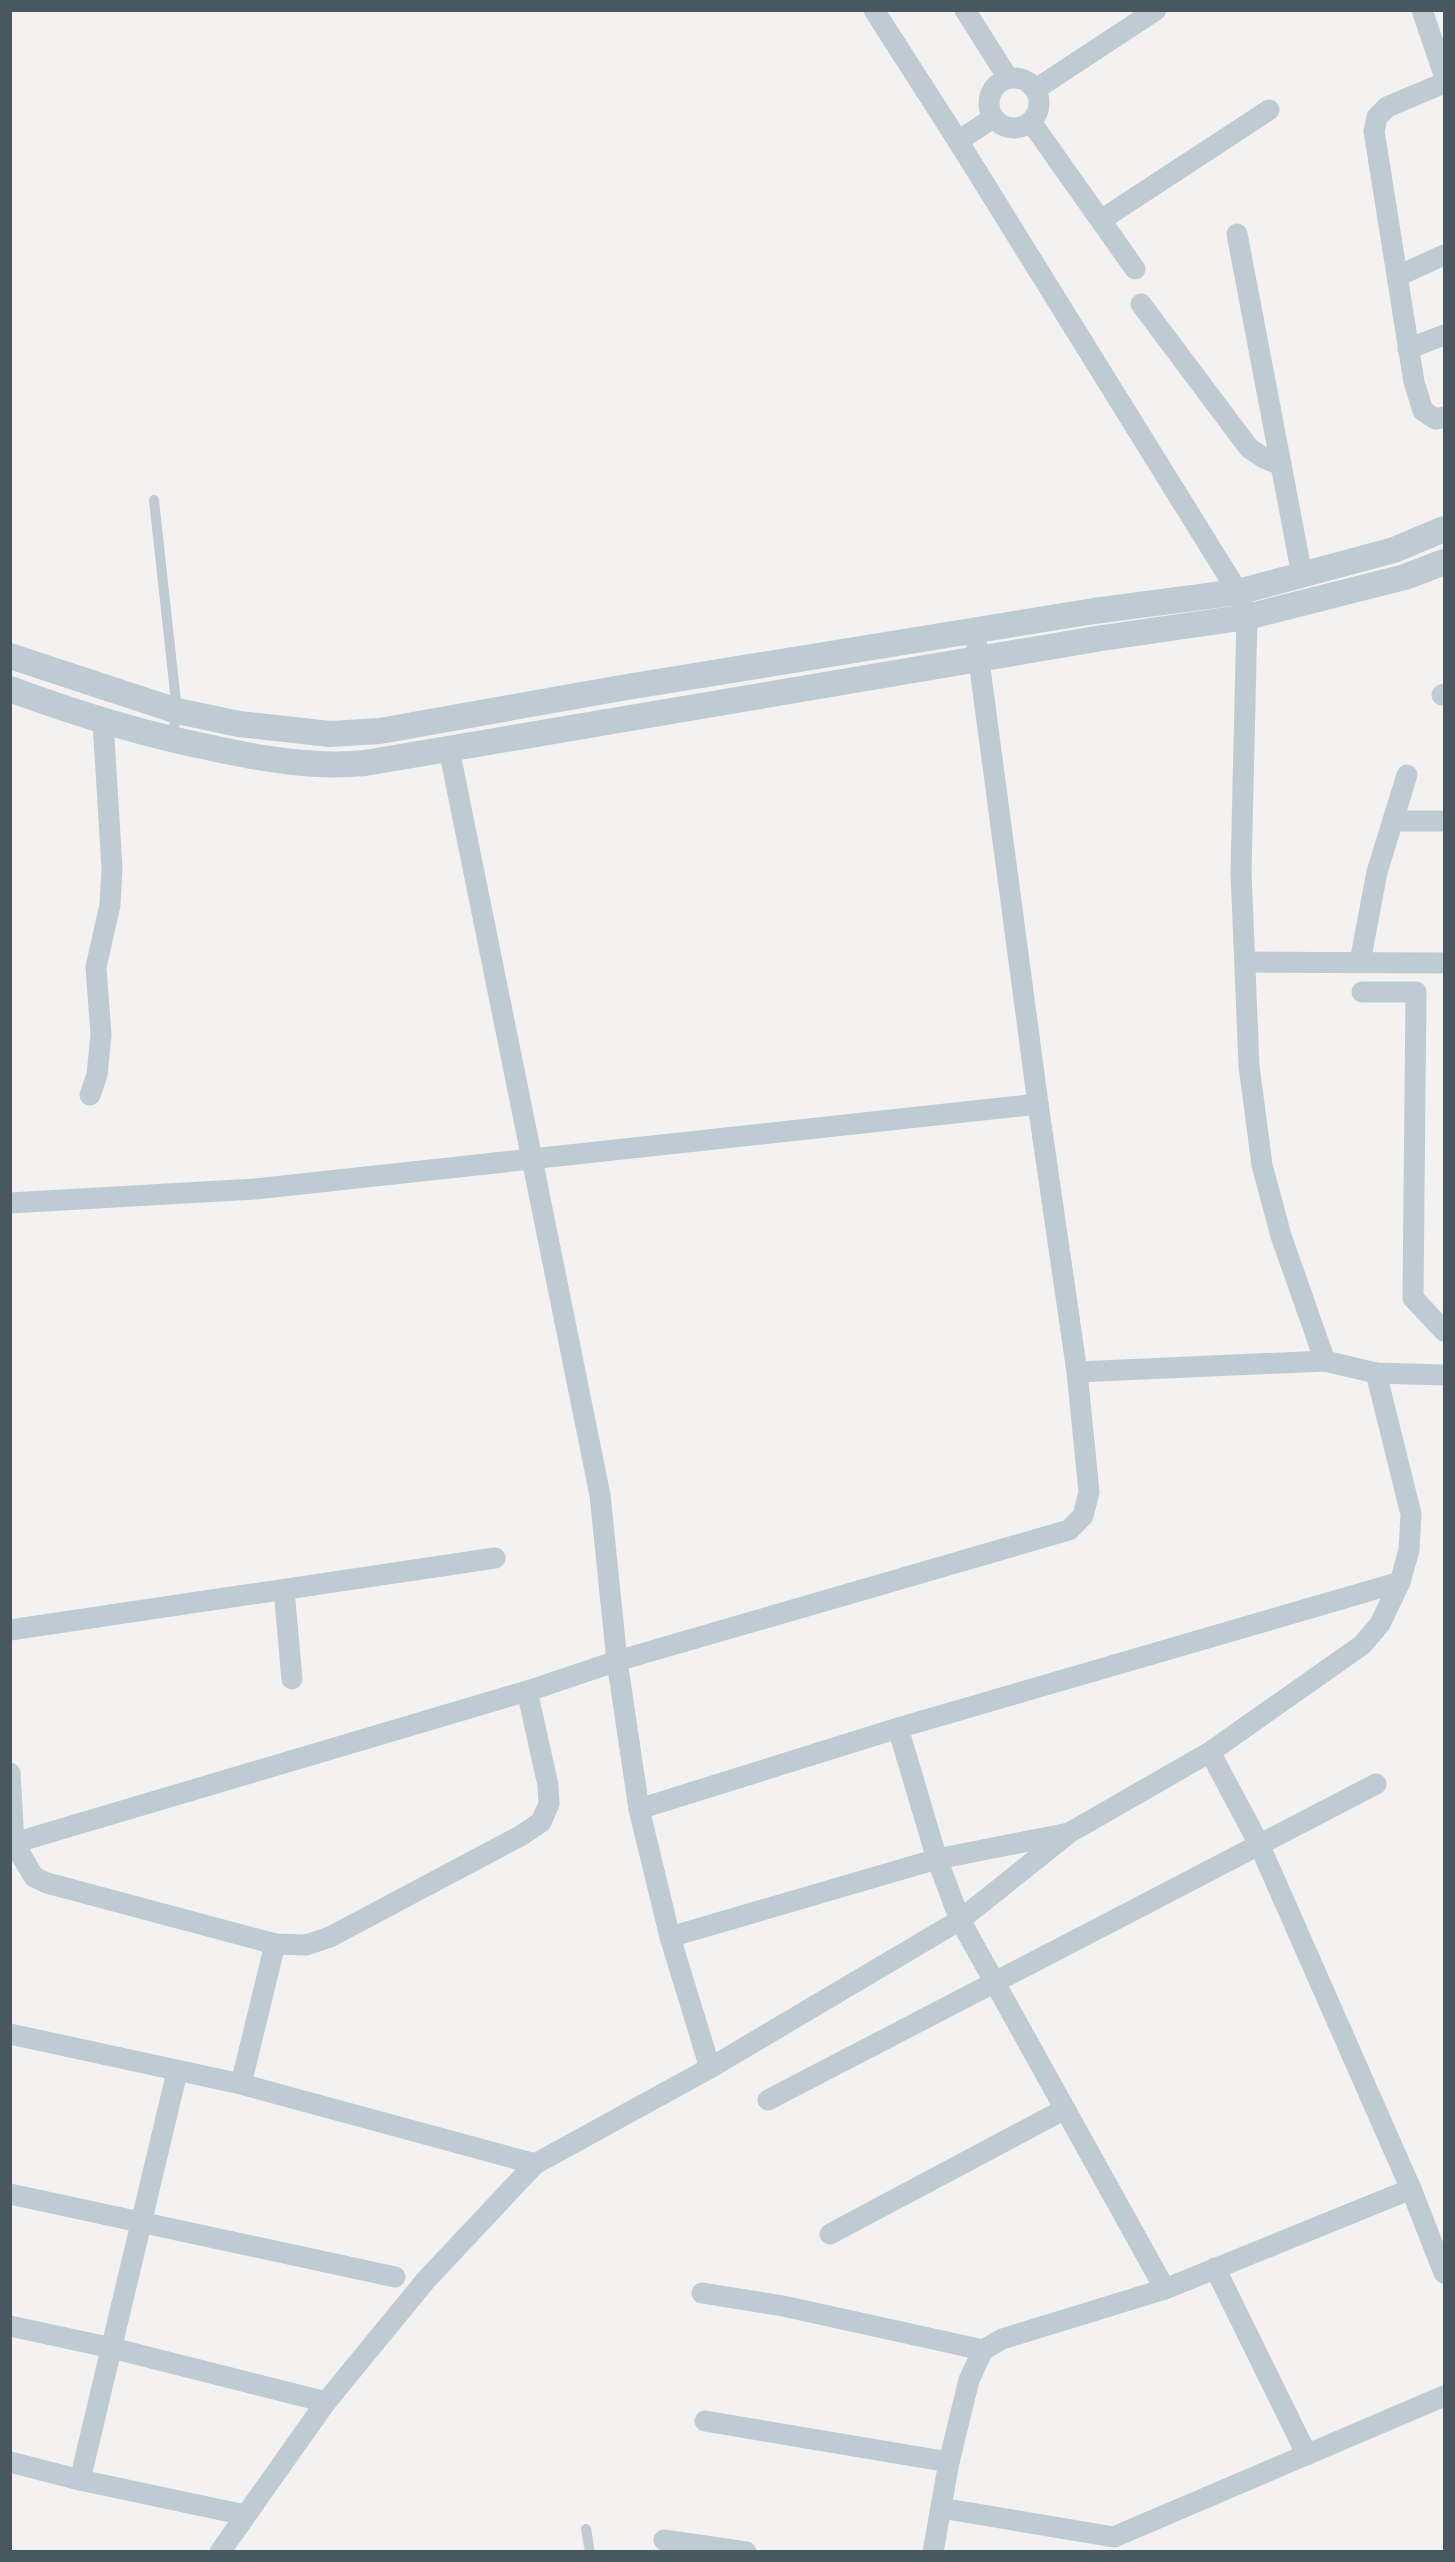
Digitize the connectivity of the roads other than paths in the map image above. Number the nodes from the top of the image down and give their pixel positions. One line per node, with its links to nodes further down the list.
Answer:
1 (873, 10): 12 (street)
2 (965, 10): 6 (street)
3 (1156, 10): 8 (street)
4 (1422, 10): 5 (street)
5 (1444, 75)
6 (1008, 78): 8 (street); 10 (street)
7 (1444, 83): 17 (street)
8 (1036, 89): 11 (street)
9 (1269, 110): 13 (street)
10 (993, 118): 11 (street); 12 (street)
11 (1031, 122): 13 (street)
12 (958, 141): 27 (street)
13 (1101, 220): 16 (street)
14 (1237, 234): 22 (street)
15 (1444, 255): 17 (street)
16 (1135, 269)
17 (1398, 276): 20 (street)
18 (1141, 304): 22 (street)
19 (1444, 335): 20 (street)
20 (1408, 349): 21 (street)
21 (1444, 417)
22 (1281, 465): 26 (street)
23 (154, 500): 33 (lane)
24 (1444, 529): 26 (street)
25 (1444, 562): 28 (street)
26 (1302, 575): 27 (street)
27 (1238, 592): 28 (street); 29 (street)
28 (1247, 617): 31 (street); 40 (street)
29 (975, 631): 31 (street); 33 (street)
30 (10, 656): 33 (street)
31 (980, 660): 36 (street); 45 (street)
32 (10, 689): 34 (street)
33 (177, 711): 35 (lane)
34 (104, 722): 35 (street); 44 (street)
35 (172, 740): 36 (street)
36 (449, 749): 46 (street)
37 (1407, 775): 38 (street)
38 (1393, 821): 39 (street); 41 (street)
39 (1444, 821)
40 (1245, 962): 41 (street); 49 (street)
41 (1351, 962): 42 (street)
42 (1444, 963)
43 (1362, 992): 48 (street)
44 (90, 1095)
45 (1038, 1104): 46 (street); 50 (street)
46 (532, 1157): 47 (street); 57 (street)
47 (10, 1203)
48 (1444, 1331)
49 (1325, 1361): 50 (street); 51 (street)
50 (1077, 1372): 57 (street)
51 (1382, 1373): 52 (street); 54 (street)
52 (1444, 1375)
53 (495, 1558): 55 (street)
54 (1400, 1582): 60 (street); 61 (street)
55 (284, 1590): 56 (street); 58 (street)
56 (10, 1630)
57 (617, 1661): 59 (street); 64 (street)
58 (292, 1679)
59 (527, 1691): 66 (street); 71 (street)
60 (898, 1728): 64 (street); 68 (street)
61 (1210, 1752): 65 (street); 67 (street)
62 (10, 1773): 66 (street)
63 (1376, 1784): 67 (street)
64 (639, 1809): 70 (street)
65 (1069, 1833): 68 (street); 69 (street)
66 (12, 1844): 71 (street)
67 (1259, 1844): 72 (street); 80 (street)
68 (937, 1859): 69 (street); 70 (street)
69 (960, 1920): 72 (street); 74 (street)
70 (670, 1937): 74 (street)
71 (275, 1944): 76 (street)
72 (995, 1983): 77 (street); 78 (street)
73 (10, 2034): 75 (street)
74 (711, 2068): 79 (street)
75 (177, 2072): 76 (street); 82 (street)
76 (241, 2084): 79 (street)
77 (768, 2100)
78 (1065, 2109): 83 (street); 87 (street)
79 (535, 2164): 93 (street)
80 (1411, 2189): 84 (street); 85 (street)
81 (10, 2194): 82 (street)
82 (141, 2224): 86 (street); 90 (street)
83 (830, 2234)
84 (1215, 2268): 87 (street); 95 (street)
85 (1444, 2273)
86 (395, 2277)
87 (1165, 2289): 91 (street)
88 (702, 2293): 91 (street)
89 (10, 2326): 90 (street)
90 (112, 2348): 93 (street); 98 (street)
91 (983, 2349): 97 (street)
92 (1444, 2396): 95 (street)
93 (326, 2402): 100 (street)
94 (705, 2421): 97 (street)
95 (1307, 2455): 99 (street)
96 (10, 2462): 98 (street)
97 (949, 2462): 99 (street)
98 (81, 2480): 100 (street)
99 (941, 2508): 106 (street)
100 (245, 2515): 103 (street)
101 (586, 2529): 104 (lane)
102 (664, 2540): 105 (street)
103 (220, 2552)
104 (590, 2552)
105 (746, 2552)
106 (933, 2552)

